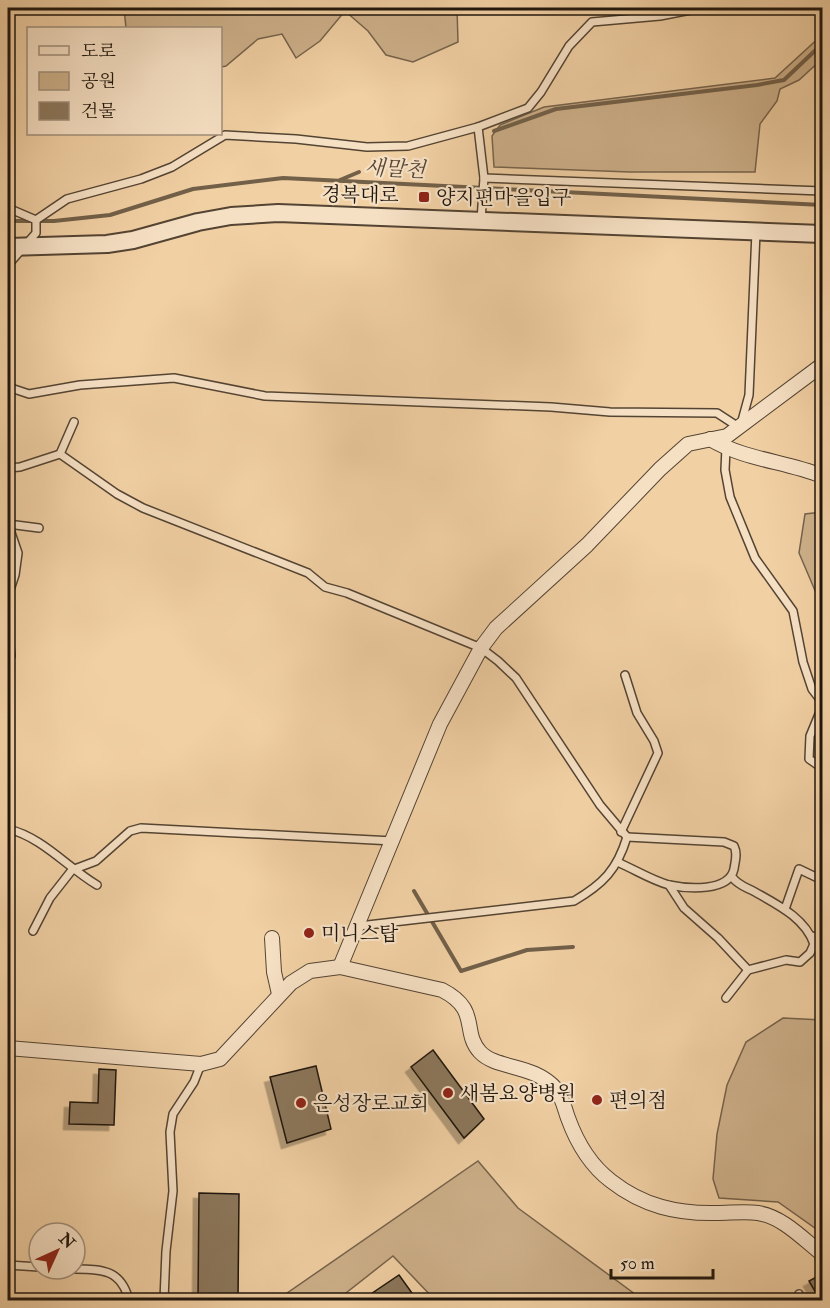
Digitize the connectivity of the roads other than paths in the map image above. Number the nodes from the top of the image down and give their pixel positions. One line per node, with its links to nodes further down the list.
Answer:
1 (701, 8): 2 (lane)
2 (478, 127): 3 (lane); 6 (lane)
3 (484, 178): 4 (lane); 7 (lane)
4 (822, 190)
5 (8, 208): 6 (lane)
6 (36, 220): 11 (lane)
7 (481, 220): 8 (street, 경복대로); 11 (street, 경복대로)
8 (756, 232): 9 (street, 경복대로); 16 (lane)
9 (822, 234)
10 (8, 247): 11 (street, 경복대로)
11 (25, 247): 12 (lane)
12 (8, 265)
13 (822, 365): 16 (street)
14 (8, 387): 16 (lane)
15 (74, 422): 19 (lane)
16 (740, 428): 17 (street)
17 (710, 439): 18 (street); 26 (street)
18 (726, 448): 21 (street); 29 (lane)
19 (60, 454): 20 (lane); 26 (lane)
20 (8, 468)
21 (822, 476)
22 (8, 524): 23 (lane); 24 (lane)
23 (39, 528)
24 (8, 596)
25 (8, 627): 27 (lane)
26 (481, 648): 33 (lane); 34 (street)
27 (11, 656)
28 (625, 675): 33 (lane)
29 (822, 702)
30 (822, 707): 31 (lane)
31 (822, 768)
32 (8, 829): 36 (lane)
33 (624, 835): 35 (lane); 37 (lane)
34 (393, 841): 36 (lane); 42 (street)
35 (617, 862): 40 (lane); 42 (lane)
36 (72, 870): 39 (lane); 43 (lane)
37 (732, 877): 40 (lane); 41 (lane)
38 (822, 880): 41 (lane)
39 (97, 885)
40 (669, 885): 48 (lane)
41 (785, 909): 44 (lane)
42 (359, 926): 47 (street)
43 (33, 931)
44 (811, 936): 46 (lane); 48 (lane)
45 (272, 938): 49 (street)
46 (822, 938)
47 (340, 967): 49 (street); 53 (street)
48 (748, 970): 50 (lane)
49 (279, 994): 52 (street)
50 (726, 998)
51 (8, 1048): 52 (street)
52 (201, 1064): 58 (lane)
53 (822, 1254)
54 (8, 1265): 55 (lane)
55 (27, 1266)
56 (87, 1269): 57 (lane)
57 (129, 1300)
58 (164, 1300)

